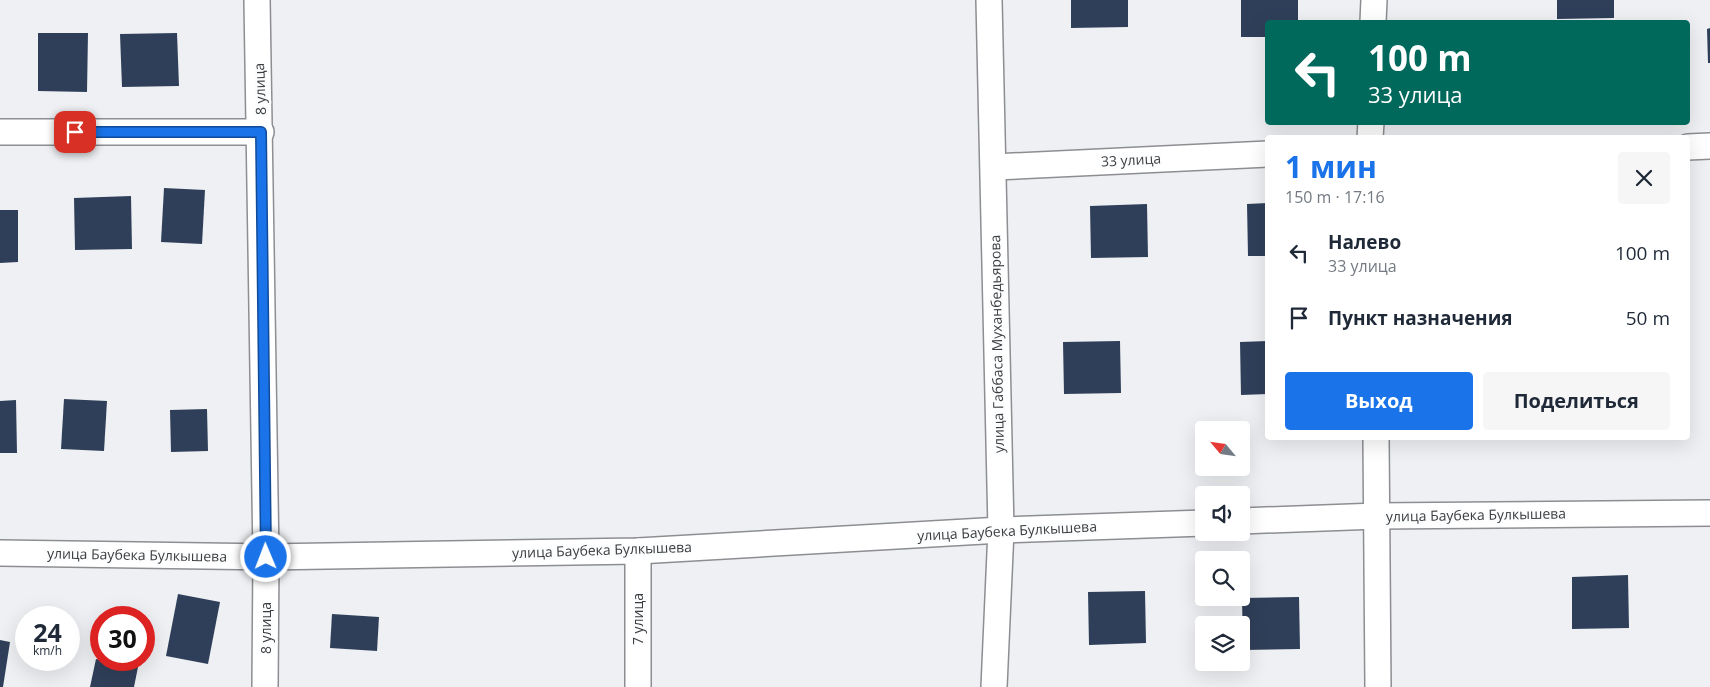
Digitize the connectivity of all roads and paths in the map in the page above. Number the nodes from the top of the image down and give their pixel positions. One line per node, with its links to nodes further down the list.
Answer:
1 (257, 0): 6 (street, 8 улица)
2 (989, 0): 10 (street, улица Габбаса Муханбедьярова)
3 (1374, 0): 4 (street)
4 (1373, 20)
5 (0, 132): 6 (street)
6 (261, 132): 19 (street, 8 улица)
7 (1710, 146): 8 (street)
8 (1690, 147)
9 (1265, 154): 10 (street, 33 улица)
10 (994, 167): 16 (street, улица Габбаса Муханбедьярова)
11 (1376, 440): 13 (street)
12 (1710, 513): 13 (street, улица Баубека Булкышева)
13 (1377, 516): 14 (street, улица Баубека Булкышева); 23 (street)
14 (1250, 521)
15 (1195, 523): 16 (street, улица Баубека Булкышева)
16 (1001, 530): 17 (street, улица Баубека Булкышева); 22 (street, улица Габбаса Муханбедьярова)
17 (638, 551): 19 (street, улица Баубека Булкышева); 21 (street, 7 улица)
18 (0, 553): 19 (street, улица Баубека Булкышева)
19 (266, 557): 20 (street, 8 улица)
20 (266, 687)
21 (638, 687)
22 (994, 687)
23 (1378, 687)

